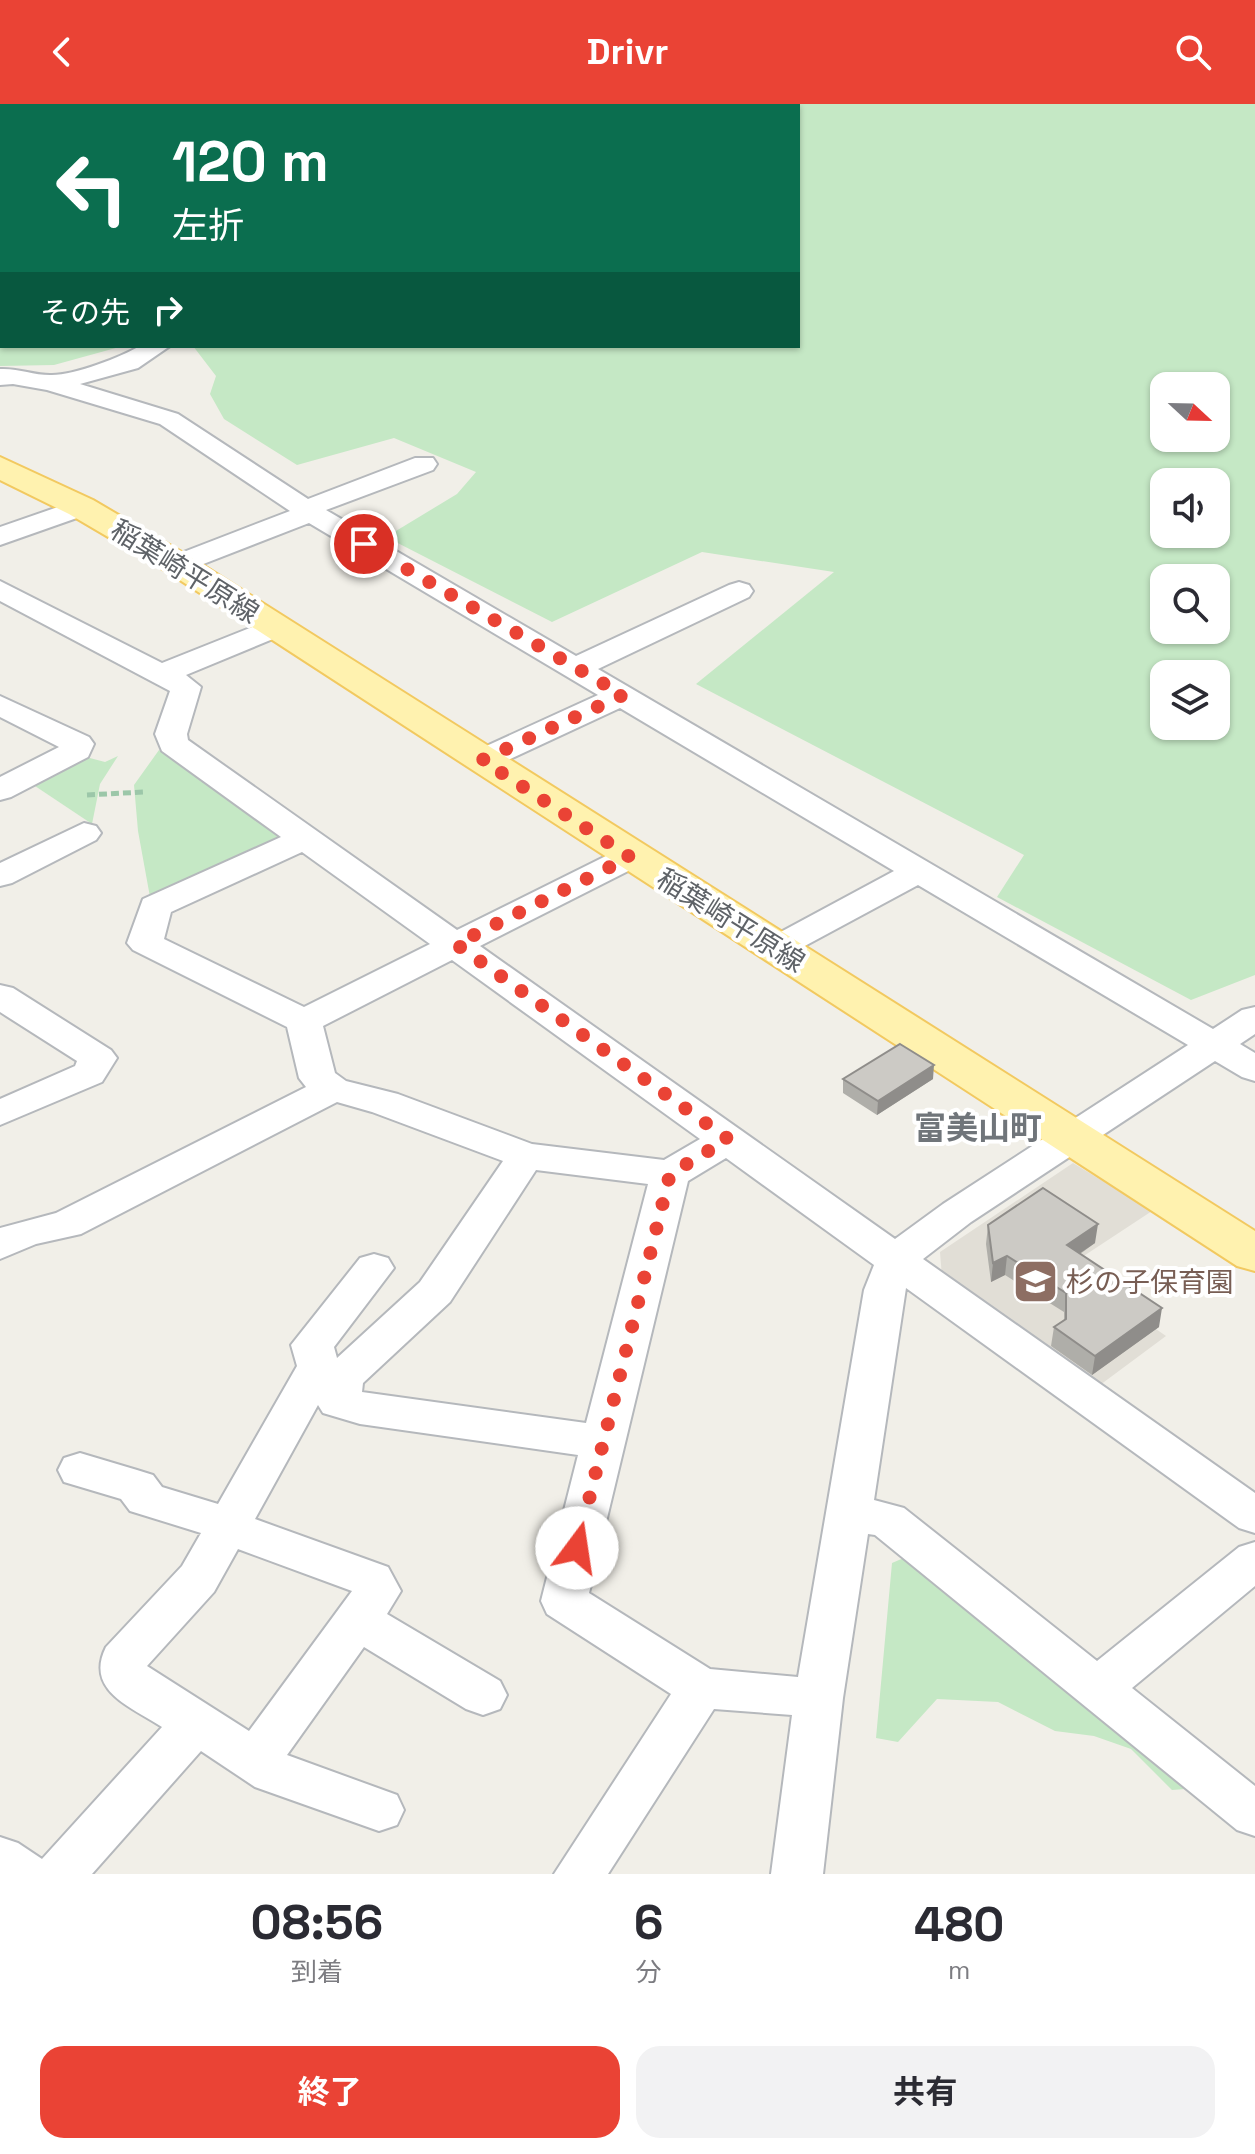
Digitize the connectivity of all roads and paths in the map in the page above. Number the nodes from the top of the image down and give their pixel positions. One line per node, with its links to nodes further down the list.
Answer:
1 (155, 348): 3 (street)
2 (0, 377): 3 (street)
3 (51, 383): 7 (street)
4 (424, 464): 7 (street)
5 (0, 467): 6 (main road, 稲葉崎平原線)
6 (81, 507): 8 (street); 9 (main road, 稲葉崎平原線)
7 (308, 511): 9 (street); 13 (street)
8 (0, 537)
9 (178, 564): 12 (main road, 稲葉崎平原線)
10 (0, 590): 14 (street)
11 (739, 591): 13 (street)
12 (275, 628): 14 (street); 17 (main road, 稲葉崎平原線)
13 (576, 668): 15 (street)
14 (161, 674): 22 (street)
15 (623, 695): 17 (street); 24 (street)
16 (0, 706): 18 (street)
17 (482, 760): 23 (main road, 稲葉崎平原線)
18 (0, 790)
19 (143, 792): 20 (path)
20 (87, 795)
21 (84, 833): 25 (street)
22 (306, 838): 26 (street); 30 (street)
23 (630, 857): 26 (street); 27 (main road, 稲葉崎平原線)
24 (920, 870): 27 (street); 31 (street)
25 (0, 876)
26 (456, 944): 30 (street); 36 (street)
27 (776, 948): 35 (main road, 稲葉崎平原線)
28 (0, 996): 34 (street)
29 (1255, 1018): 31 (street)
30 (304, 1021): 33 (street)
31 (1215, 1046): 32 (street); 35 (street)
32 (1255, 1069)
33 (333, 1089): 37 (street); 39 (street)
34 (0, 1113)
35 (1072, 1136): 40 (main road, 稲葉崎平原線); 41 (street)
36 (728, 1139): 38 (street); 41 (street)
37 (526, 1156): 38 (street); 43 (street)
38 (670, 1174): 43 (street)
39 (0, 1245)
40 (1255, 1254)
41 (897, 1258): 45 (street); 46 (street)
42 (374, 1268): 47 (street)
43 (603, 1442): 50 (street)
44 (80, 1470): 47 (street)
45 (850, 1513): 51 (street); 53 (street)
46 (1255, 1516)
47 (228, 1526): 49 (street); 54 (street)
48 (1255, 1560): 51 (street)
49 (357, 1619): 52 (street); 55 (street)
50 (701, 1688): 53 (street); 61 (street)
51 (1098, 1688): 57 (street)
52 (483, 1695)
53 (819, 1698): 62 (street)
54 (194, 1725): 55 (street); 60 (street)
55 (256, 1759): 56 (street)
56 (379, 1810)
57 (1255, 1815)
58 (0, 1859): 59 (street)
59 (23, 1874)
60 (60, 1874)
61 (580, 1874)
62 (797, 1874)

